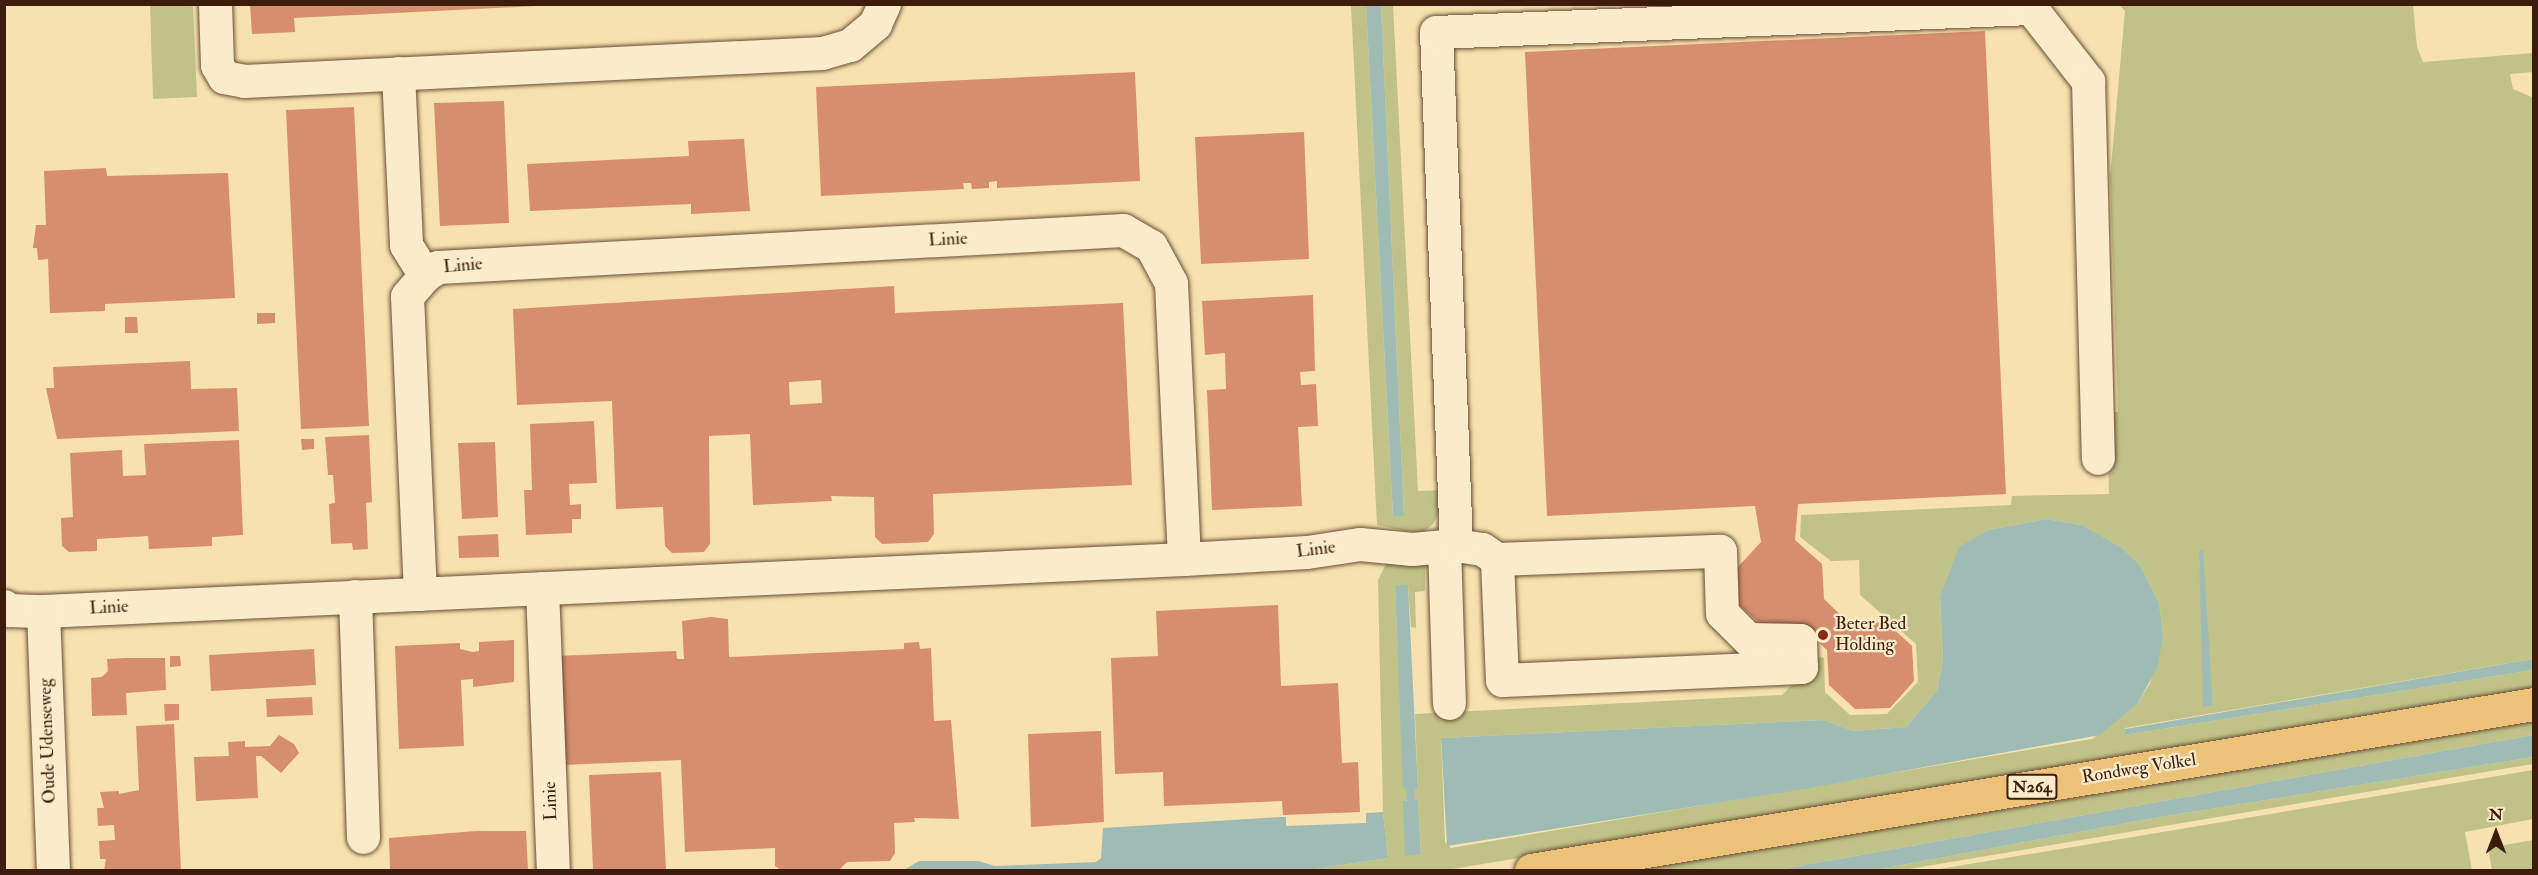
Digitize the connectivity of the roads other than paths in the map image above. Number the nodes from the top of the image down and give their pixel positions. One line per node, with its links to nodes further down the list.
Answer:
1 (215, 4): 3 (street)
2 (884, 4): 3 (street)
3 (398, 73): 4 (street, Linie)
4 (425, 275): 7 (street, Linie); 10 (street, Linie)
5 (2098, 458): 6 (street)
6 (1437, 547): 7 (street, Linie); 8 (street, Linie); 16 (street)
7 (1184, 559): 9 (street, Linie)
8 (1497, 559): 14 (street); 15 (street)
9 (542, 588): 10 (street, Linie); 20 (street, Linie)
10 (420, 594): 11 (street, Linie)
11 (355, 597): 13 (street, Linie); 18 (street)
12 (4, 606): 13 (street, Linie)
13 (43, 611): 19 (street, Oude Udenseweg)
14 (1722, 613): 15 (street); 15 (street)
15 (1725, 670)
16 (1449, 703)
17 (2534, 704): 21 (main road, Rondweg Volkel / N264)
18 (363, 837)
19 (53, 870)
20 (554, 870)
21 (1531, 870)

